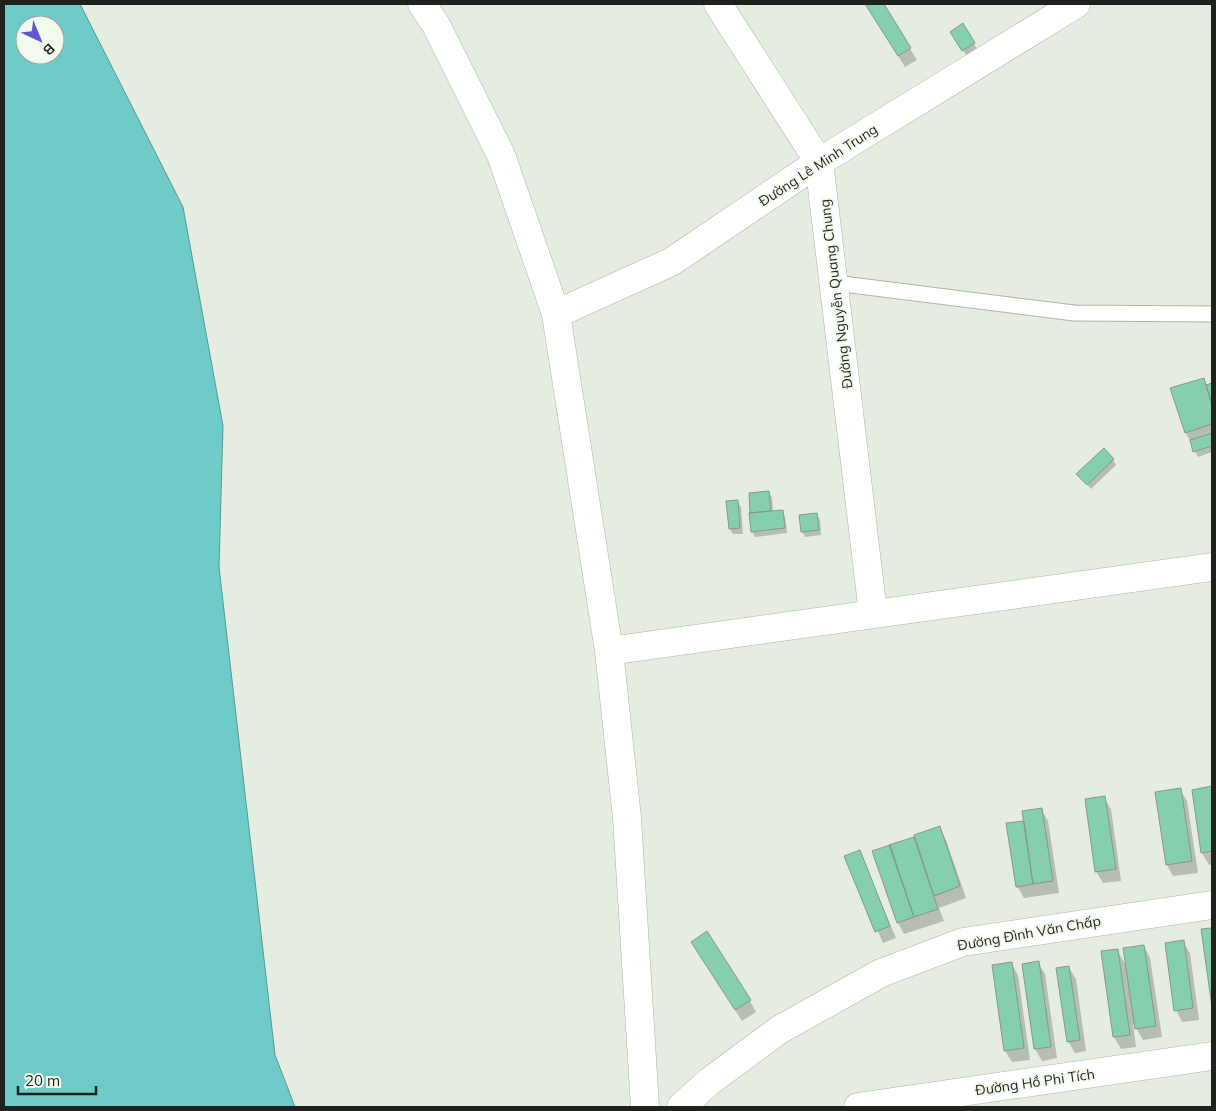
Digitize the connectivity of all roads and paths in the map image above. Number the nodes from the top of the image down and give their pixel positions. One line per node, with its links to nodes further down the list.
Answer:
1 (422, 4): 6 (street)
2 (718, 4): 4 (street, Đường Nguyễn Quang Chung)
3 (1076, 4): 4 (street, Đường Lê Minh Trung)
4 (820, 162): 5 (street, Đường Nguyễn Quang Chung); 6 (street, Đường Lê Minh Trung)
5 (835, 283): 7 (lane); 9 (street, Đường Nguyễn Quang Chung)
6 (556, 314): 10 (street)
7 (1212, 314)
8 (1212, 567): 9 (street)
9 (873, 613): 10 (street)
10 (609, 651): 13 (street)
11 (1212, 905): 14 (street, Đường Đình Văn Chấp)
12 (1212, 1056): 15 (street, Đường Hồ Phi Tích)
13 (645, 1107)
14 (681, 1107)
15 (858, 1107)

